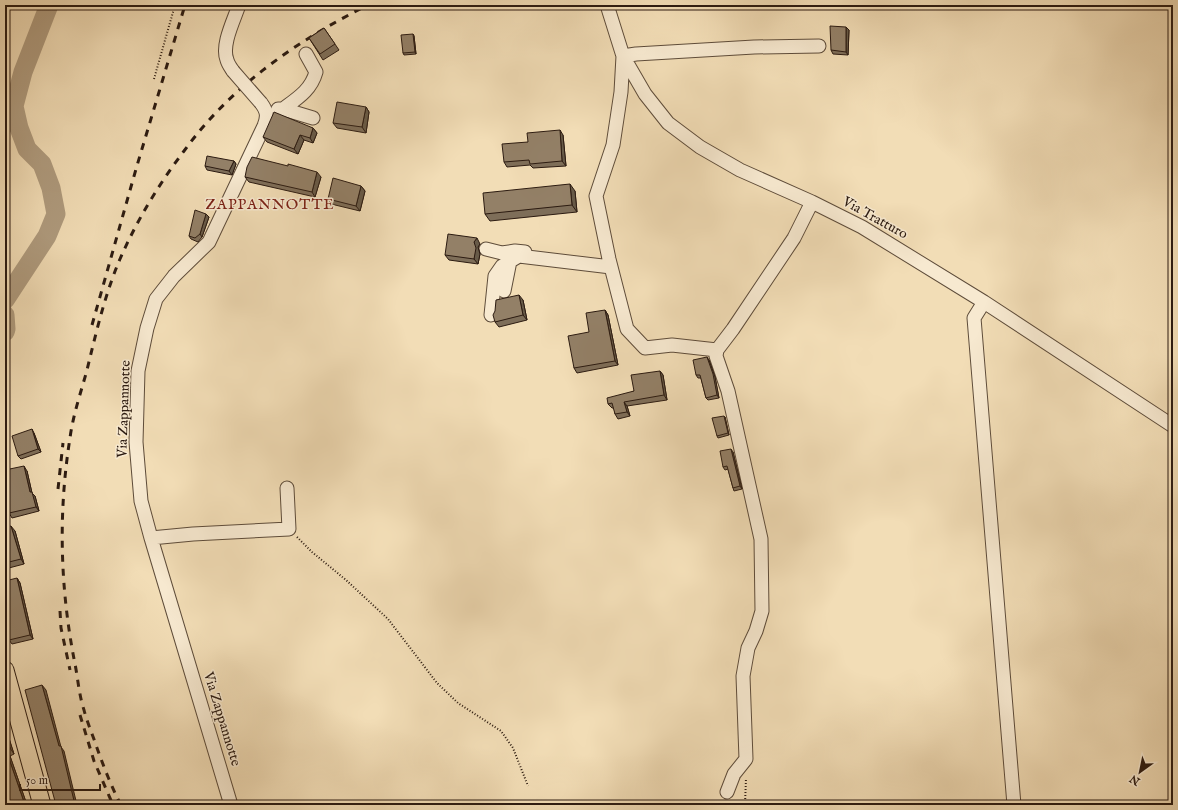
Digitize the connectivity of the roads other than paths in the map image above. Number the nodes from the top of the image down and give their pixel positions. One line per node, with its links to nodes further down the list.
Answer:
1 (239, 5): 8 (street, bridge)
2 (607, 5): 5 (street, Via Tratturo)
3 (820, 46): 5 (street)
4 (306, 54): 9 (street)
5 (623, 56): 6 (street); 7 (street, Via Tratturo)
6 (621, 92): 7 (street); 14 (street)
7 (646, 94): 11 (street, Via Tratturo)
8 (264, 106): 9 (street); 21 (street, Via Zappannotte)
9 (284, 109): 10 (street)
10 (313, 118)
11 (812, 202): 16 (street, Via Tratturo); 18 (street)
12 (486, 248): 14 (street)
13 (510, 261): 14 (street); 15 (street); 17 (street)
14 (610, 263): 18 (street)
15 (504, 292)
16 (984, 302): 19 (street, Via Tratturo); 26 (street)
17 (491, 316)
18 (717, 350): 23 (street)
19 (1173, 426)
20 (287, 488): 21 (street)
21 (151, 538): 25 (street, Via Zappannotte)
22 (5, 670): 24 (main road)
23 (727, 792)
24 (42, 805)
25 (231, 805)
26 (1014, 805)

